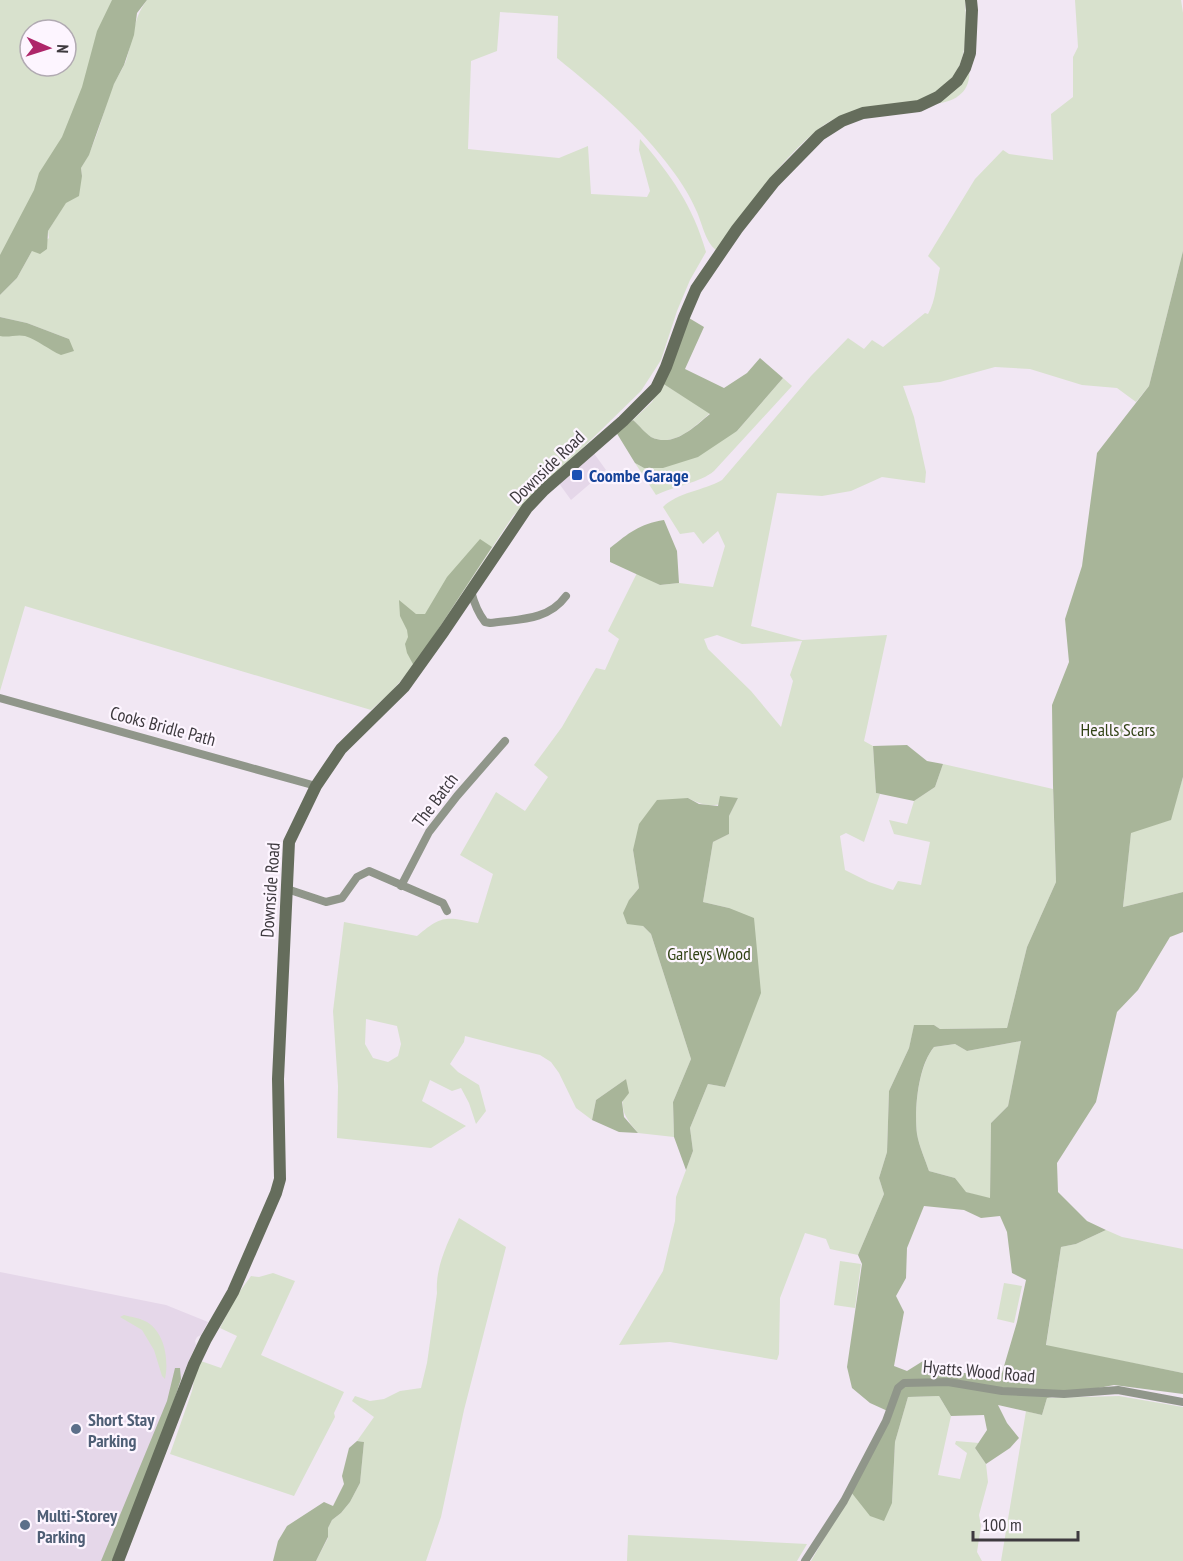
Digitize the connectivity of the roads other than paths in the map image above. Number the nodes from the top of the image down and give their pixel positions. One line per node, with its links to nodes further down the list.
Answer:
1 (971, 0): 2 (street, Downside Road)
2 (471, 591): 3 (street); 6 (street, Downside Road)
3 (566, 596)
4 (0, 698): 6 (street, Cooks Bridle Path)
5 (506, 741): 7 (street, The Batch)
6 (316, 786): 8 (street, Downside Road)
7 (400, 886): 8 (street); 9 (street)
8 (287, 888): 11 (street, Downside Road)
9 (447, 911)
10 (1183, 1402): 12 (street, Hyatts Wood Road)
11 (118, 1561)
12 (806, 1561)

